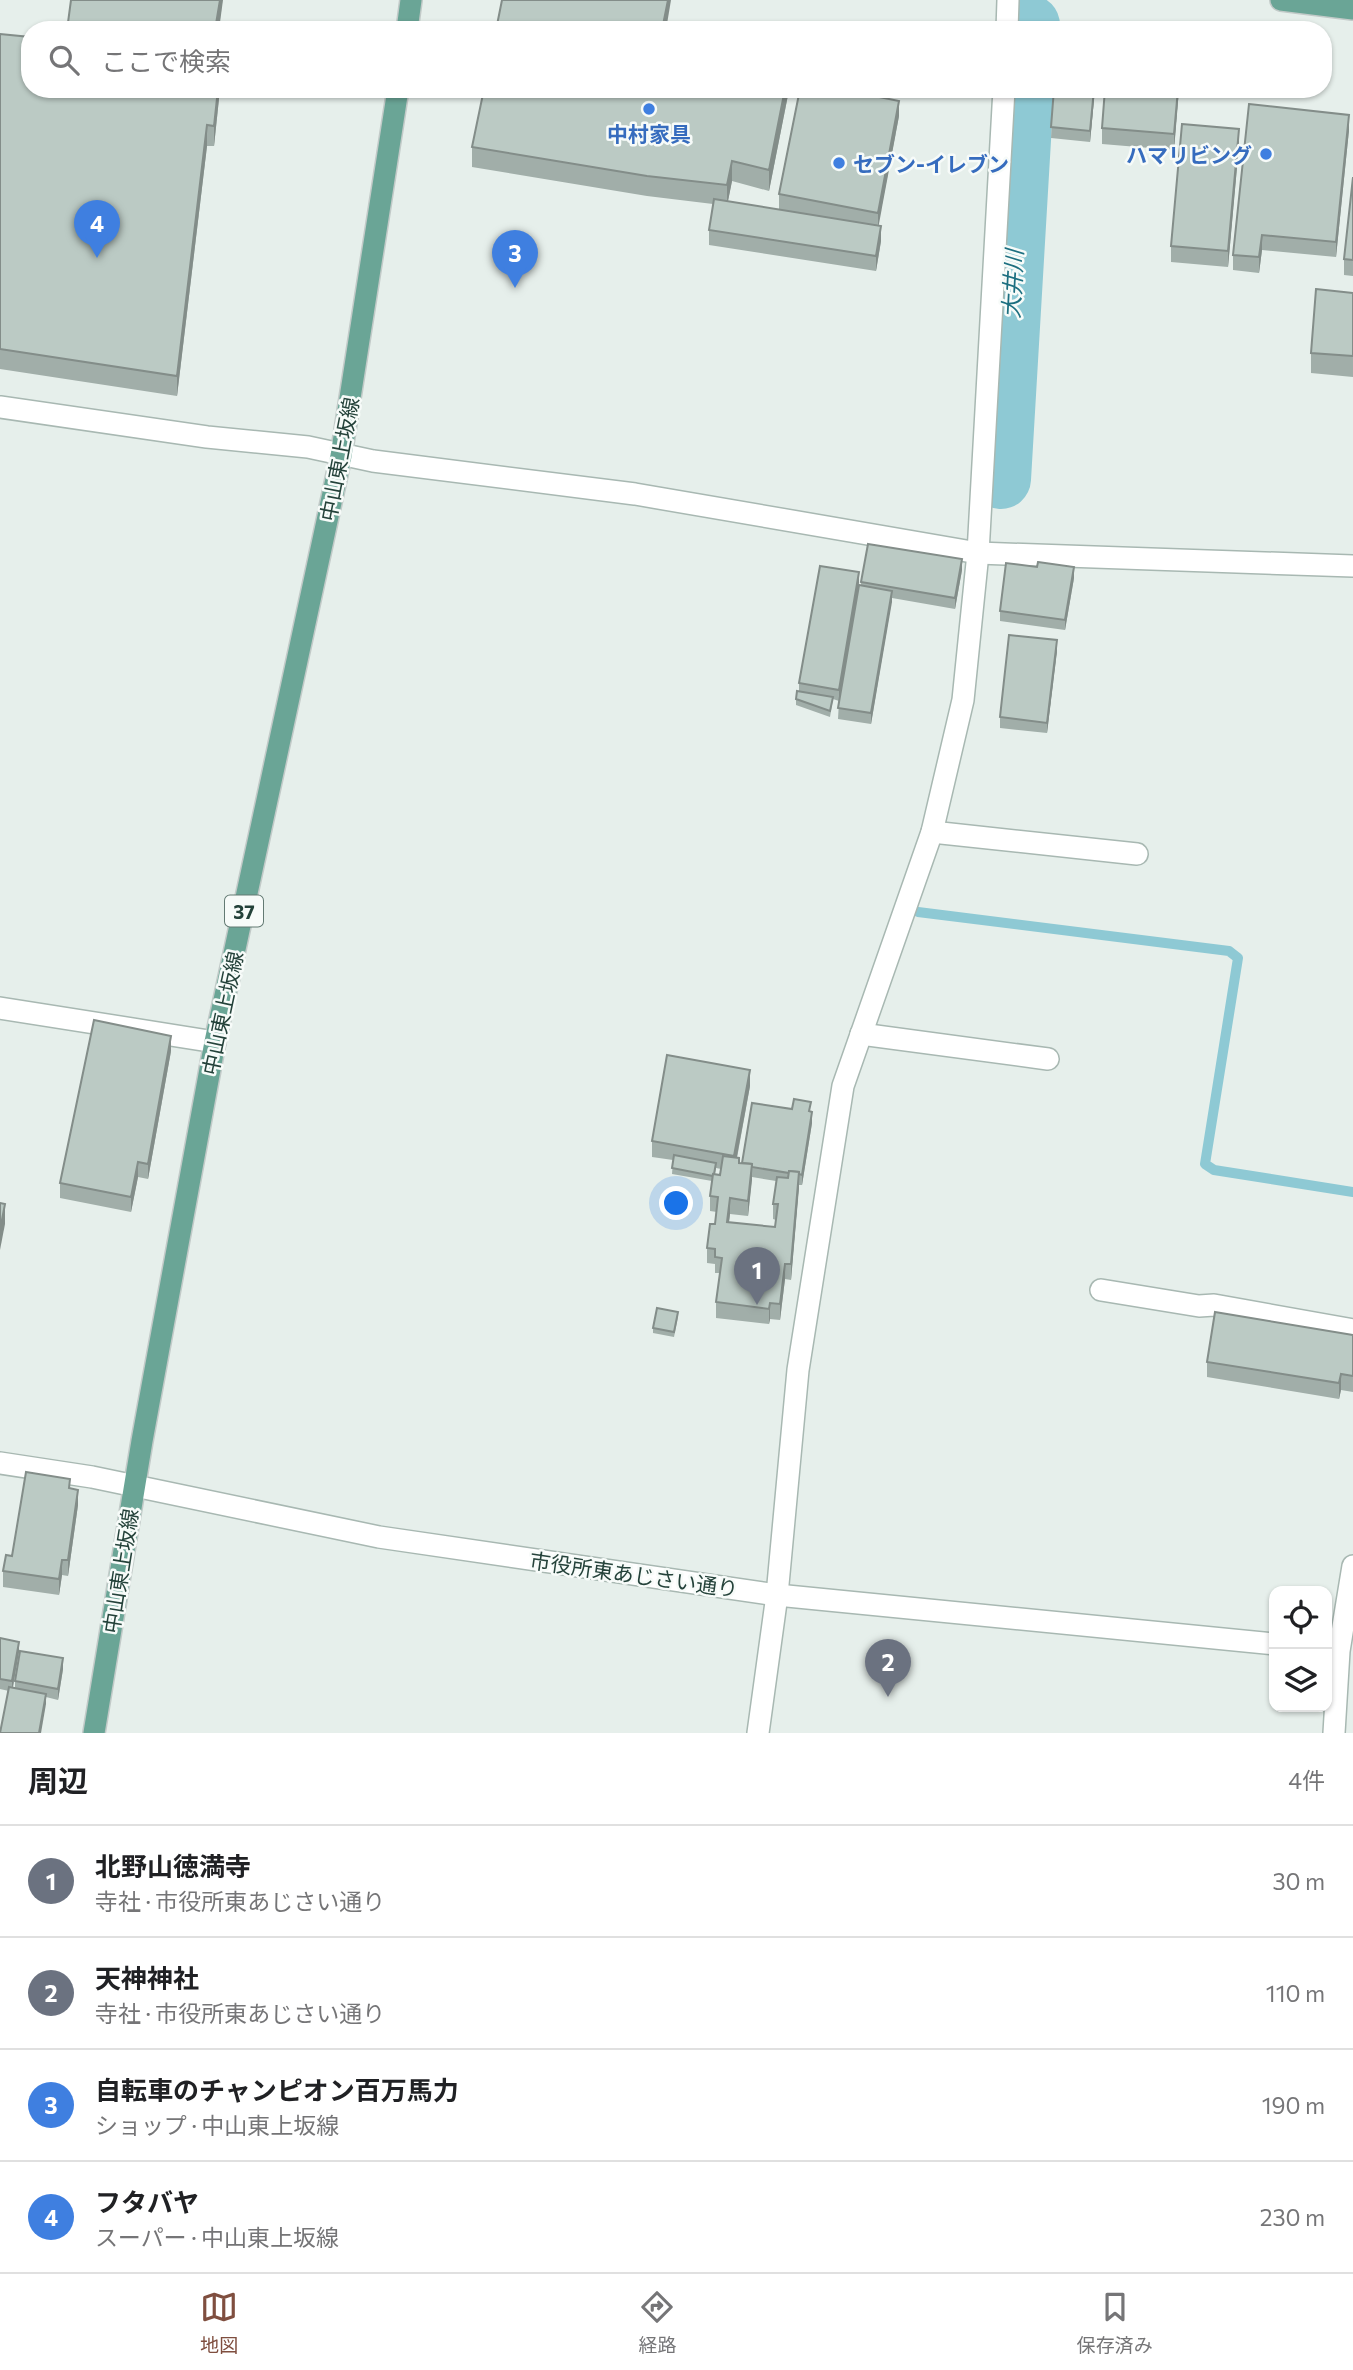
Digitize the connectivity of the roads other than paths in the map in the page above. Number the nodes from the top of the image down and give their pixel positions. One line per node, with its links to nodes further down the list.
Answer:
1 (411, 0): 5 (main road)
2 (1008, 0): 6 (street)
3 (1281, 0): 4 (main road)
4 (1353, 9)
5 (408, 21)
6 (1007, 21)
7 (397, 98): 10 (main road, 中山東上坂線 / 37)
8 (1003, 98): 11 (street)
9 (0, 407): 10 (street)
10 (341, 456): 11 (street); 17 (main road, 中山東上坂線 / 37)
11 (978, 553): 12 (street); 13 (street)
12 (1353, 566)
13 (932, 832): 14 (street); 16 (street)
14 (1137, 854)
15 (0, 1009): 17 (street)
16 (861, 1034): 18 (street); 24 (street)
17 (215, 1042): 22 (main road, 中山東上坂線 / 37)
18 (1048, 1059)
19 (1101, 1290): 20 (street)
20 (1353, 1330)
21 (0, 1463): 22 (street, 市役所東あじさい通り)
22 (135, 1486): 24 (street, 市役所東あじさい通り); 27 (main road, 中山東上坂線 / 37)
23 (1353, 1566): 26 (street)
24 (777, 1595): 25 (street, 市役所東あじさい通り); 28 (street)
25 (1269, 1644)
26 (1340, 1650): 29 (street)
27 (94, 1733)
28 (758, 1733)
29 (1334, 1733)

